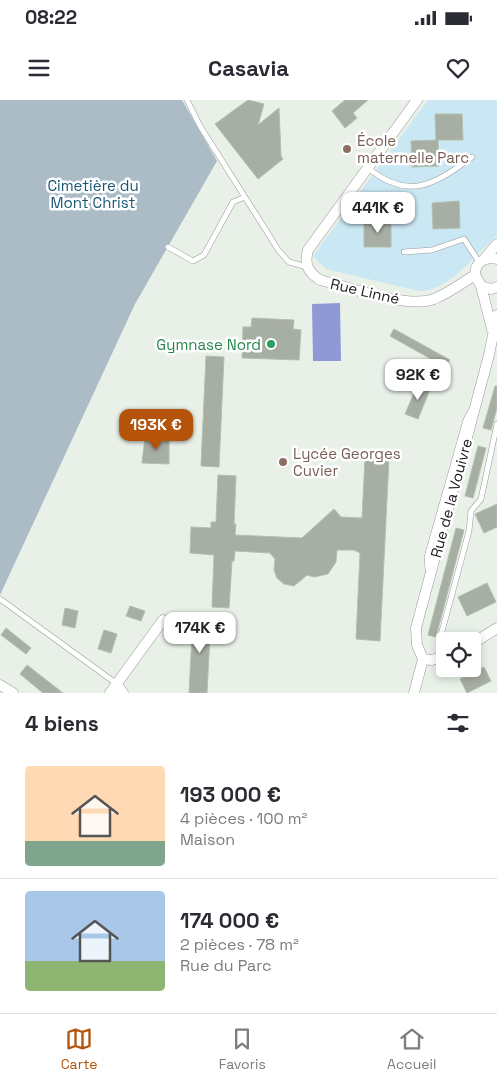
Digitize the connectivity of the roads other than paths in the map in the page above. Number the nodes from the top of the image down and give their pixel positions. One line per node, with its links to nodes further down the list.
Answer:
1 (187, 100): 5 (lane)
2 (417, 100): 4 (street)
3 (472, 157): 4 (lane)
4 (368, 168): 11 (street)
5 (245, 197): 7 (lane); 11 (lane)
6 (497, 244): 10 (street)
7 (168, 247)
8 (404, 252): 10 (lane)
9 (497, 259): 10 (street)
10 (482, 261): 12 (street)
11 (307, 267): 12 (street, Rue Linné)
12 (475, 275): 13 (street)
13 (482, 286): 14 (street); 16 (street, Rue de la Vouivre)
14 (497, 287)
15 (497, 315): 16 (street, Rue de la Vouivre)
16 (493, 336): 23 (street, Rue de la Vouivre)
17 (497, 424): 21 (lane)
18 (0, 600): 26 (lane)
19 (162, 620): 26 (street)
20 (497, 628): 22 (street)
21 (442, 632)
22 (481, 638)
23 (423, 659): 24 (street); 29 (street)
24 (436, 659)
25 (0, 685): 27 (street)
26 (120, 689): 28 (street)
27 (13, 693)
28 (110, 693)
29 (414, 693)

